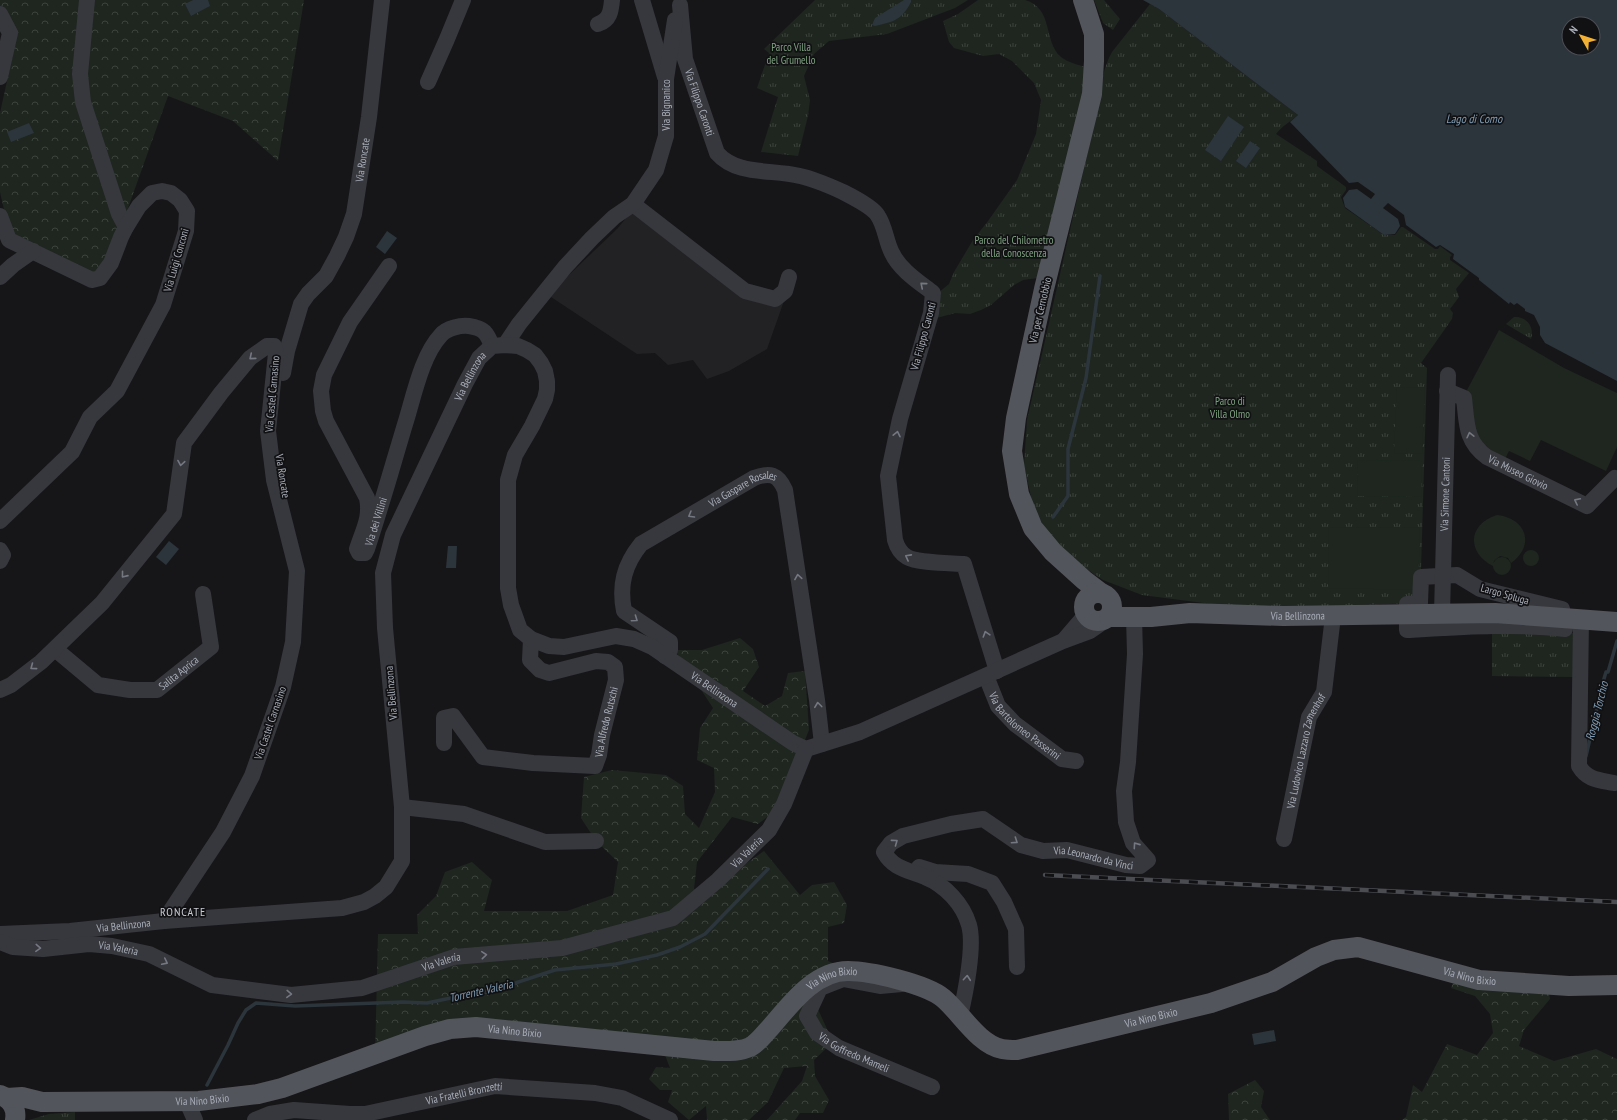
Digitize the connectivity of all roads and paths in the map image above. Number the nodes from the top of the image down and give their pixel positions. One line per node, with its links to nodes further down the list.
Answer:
1 (88, 0): 15 (street)
2 (382, 0): 51 (street, Via Roncate)
3 (463, 0): 12 (street)
4 (612, 0): 9 (street)
5 (642, 0): 11 (street)
6 (1083, 0): 27 (main road, Via per Cernobbio)
7 (682, 2): 11 (street, Via Bignanico); 43 (street, Via Filippo Caronti, one-way to 7)
8 (0, 14): 10 (street)
9 (598, 24)
10 (0, 77)
11 (666, 79): 13 (street, Via Bignanico)
12 (428, 82)
13 (633, 204): 19 (street); 20 (street, Via Bignanico)
14 (0, 216): 16 (street, Via Luigi Conconi)
15 (126, 227): 16 (street, Via Luigi Conconi); 24 (street, Via Luigi Conconi)
16 (33, 251): 18 (street)
17 (389, 266): 20 (street, Via dei Villini)
18 (0, 277)
19 (789, 277)
20 (499, 345): 39 (street, Via Bellinzona); 50 (street, Via Bellinzona)
21 (1448, 375): 22 (street, Via Simone Cantoni)
22 (1447, 391): 23 (street, Via Museo Giovio, one-way to 22); 28 (street, Via Simone Cantoni)
23 (1617, 479)
24 (0, 521)
25 (0, 550): 26 (street)
26 (0, 561)
27 (1065, 562): 30 (main road, Via per Cernobbio); 31 (main road, Via per Cernobbio)
28 (1442, 576): 33 (street, Via Simone Cantoni); 34 (street, Largo Spluga); 37 (street, Largo Spluga)
29 (203, 594): 41 (street, Salita Aprica)
30 (1107, 608): 31 (main road); 32 (main road, Via Bellinzona); 35 (main road, Via Bellinzona); 40 (street)
31 (1084, 609): 40 (street)
32 (1190, 613): 35 (main road, Via Bellinzona); 36 (main road, Via Bellinzona)
33 (1442, 614): 34 (main road, Largo Spluga); 37 (main road, Largo Spluga)
34 (1407, 615): 36 (main road, Via Bellinzona); 37 (street)
35 (1134, 616): 54 (street, Via Leonardo da Vinci, one-way to 35)
36 (1332, 616): 52 (street, Via Ludovico Lazzaro Zamenhof)
37 (1572, 618): 38 (main road); 49 (street)
38 (1617, 622)
39 (532, 640): 42 (street, Via Bellinzona); 45 (street, Via Alfredo Rutschi)
40 (1062, 641): 43 (street)
41 (55, 649): 44 (street, Via Castel Carnasino, one-way to 44); 51 (street, Via Castel Carnasino, one-way to 41)
42 (665, 656): 46 (street, Via Gaspare Rosales, one-way to 42); 47 (street, Via Bellinzona)
43 (992, 673): 46 (street); 48 (street, Via Bartolomeo Passerini)
44 (0, 690)
45 (444, 743)
46 (822, 744): 47 (street)
47 (806, 749): 59 (street, Via Valeria, one-way to 47)
48 (1076, 761)
49 (1614, 783)
50 (402, 807): 53 (street); 56 (street, Via Bellinzona)
51 (223, 832): 55 (street, Via Castel Carnasino)
52 (1284, 839)
53 (596, 841)
54 (888, 860): 60 (street); 63 (street, one-way to 54)
55 (196, 873): 56 (street, Via Castel Carnasino); 57 (street, Via Castel Carnasino)
56 (187, 919): 57 (street, Via Bellinzona)
57 (164, 921): 58 (street, Via Bellinzona)
58 (0, 934)
59 (0, 942)
60 (1018, 967)
61 (908, 983): 63 (main road, Via Nino Bixio); 64 (street, Via Goffredo Mameli); 67 (main road, Via Nino Bixio)
62 (1617, 985): 63 (main road, Via Nino Bixio)
63 (960, 1016)
64 (932, 1087)
65 (3, 1096): 66 (main road, Via Nino Bixio); 68 (main road)
66 (42, 1102): 67 (main road, Via Nino Bixio); 68 (main road)
67 (187, 1102): 69 (street)
68 (16, 1120)
69 (195, 1120)
70 (256, 1120): 71 (street, Via Fratelli Bronzetti)
71 (670, 1120)

